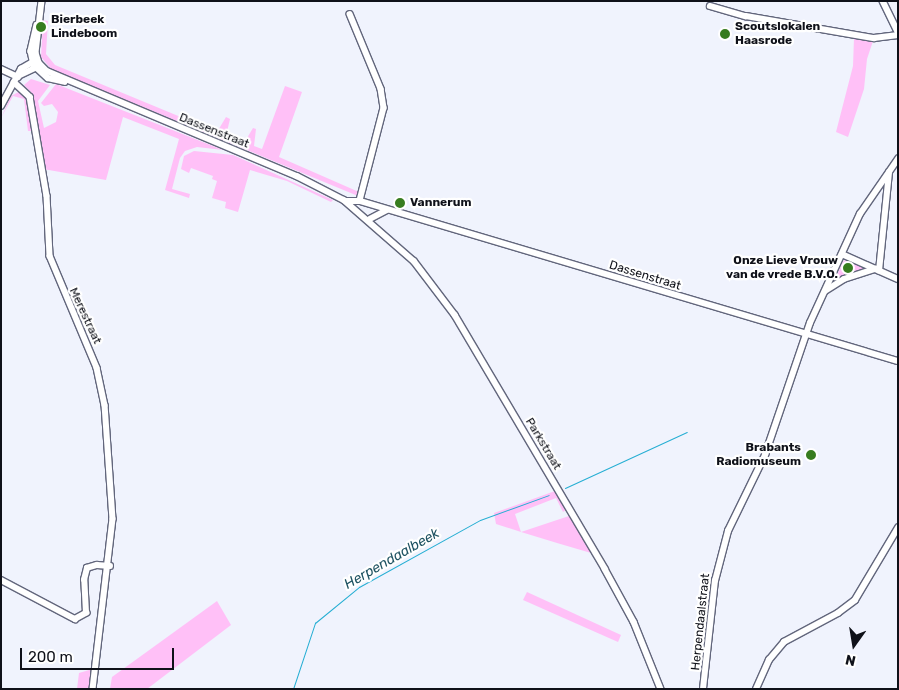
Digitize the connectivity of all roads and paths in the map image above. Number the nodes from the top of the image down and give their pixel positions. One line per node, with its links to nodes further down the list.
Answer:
1 (42, 1): 6 (street)
2 (883, 1): 5 (street)
3 (710, 6): 5 (street)
4 (350, 14): 13 (street)
5 (898, 34)
6 (37, 64): 8 (street); 12 (street, Dassenstraat)
7 (1, 68): 8 (street, Merestraat)
8 (16, 80): 9 (street); 25 (street, Merestraat)
9 (1, 106)
10 (898, 159): 11 (street, Herpendaalstraat)
11 (889, 172): 18 (street, Herpendaalstraat); 19 (street)
12 (346, 200): 13 (street, Dassenstraat); 15 (street, Dassenstraat)
13 (359, 201): 14 (street, Dassenstraat); 15 (street)
14 (376, 207): 16 (street, Dassenstraat); 17 (street)
15 (352, 208): 17 (street, Dassenstraat)
16 (387, 210): 17 (street); 22 (street, Dassenstraat)
17 (374, 217): 28 (street, Parkstraat)
18 (842, 254): 19 (street); 21 (street, Herpendaalstraat)
19 (877, 270): 20 (street); 21 (street)
20 (898, 279)
21 (825, 292): 22 (street, Herpendaalstraat)
22 (807, 334): 23 (street, Dassenstraat); 29 (street, Herpendaalstraat)
23 (898, 361)
24 (898, 528): 30 (street)
25 (110, 566): 26 (street); 27 (street, Merestraat)
26 (1, 580)
27 (93, 689)
28 (661, 689)
29 (703, 689)
30 (756, 689)

